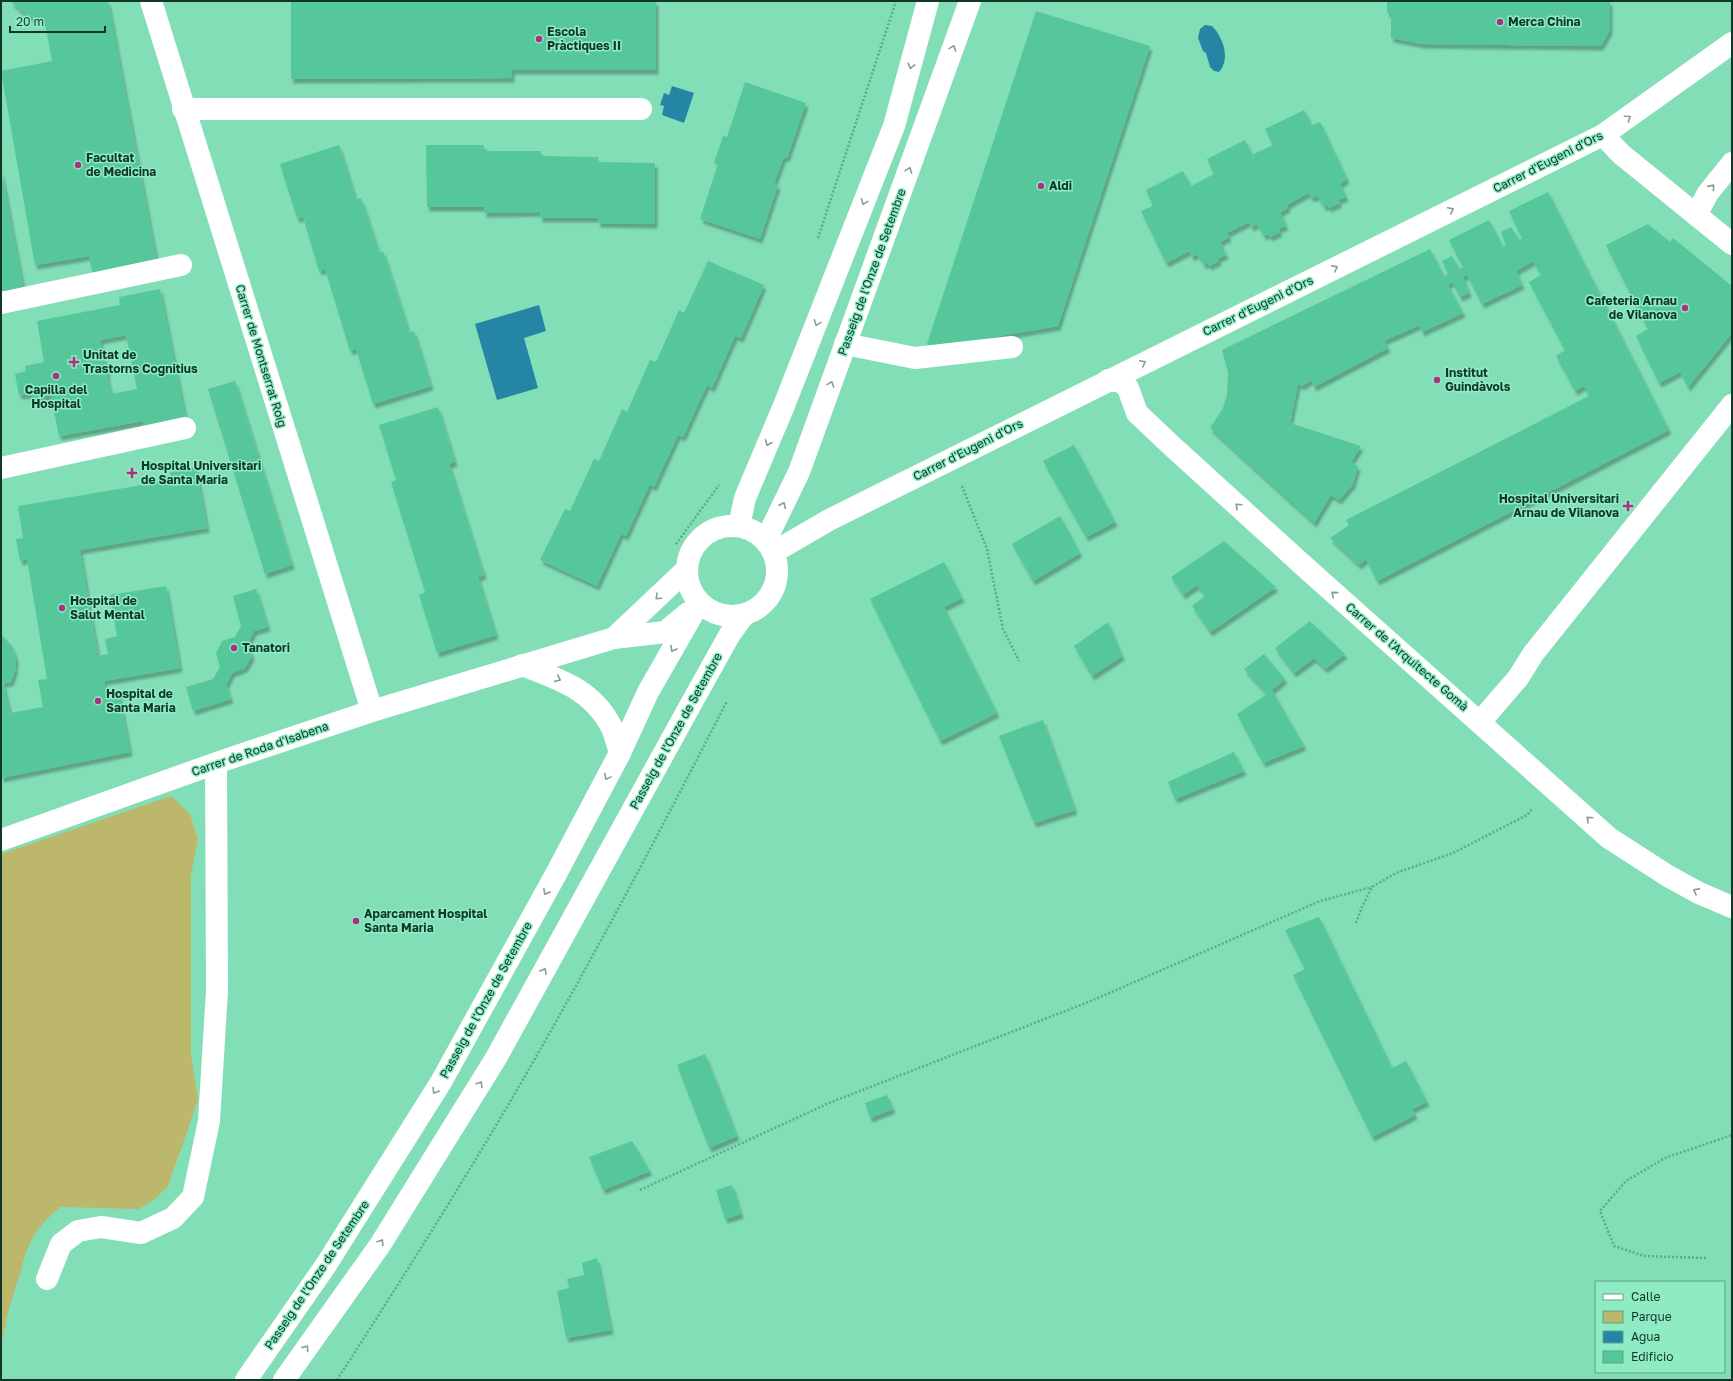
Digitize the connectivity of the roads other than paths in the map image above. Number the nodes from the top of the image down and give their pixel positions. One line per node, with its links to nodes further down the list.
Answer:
1 (151, 1): 5 (street, Carrer de Montserrat Roig)
2 (928, 1): 19 (street, one-way to 19)
3 (970, 1): 13 (street, Passeig de l'Onze de Setembre, one-way to 3)
4 (1732, 42): 7 (street, Carrer d'Eugeni d'Ors, one-way to 4)
5 (183, 109): 6 (street); 26 (street, Carrer de Montserrat Roig)
6 (641, 109)
7 (1603, 135): 9 (street); 15 (street, Carrer d'Eugeni d'Ors, one-way to 7)
8 (1732, 163): 9 (street, one-way to 8)
9 (1696, 214): 10 (street)
10 (1732, 244)
11 (180, 265): 12 (street)
12 (1, 303)
13 (845, 344): 14 (street); 20 (street, Passeig de l'Onze de Setembre, one-way to 13)
14 (1012, 347)
15 (1108, 380): 20 (street, Carrer d'Eugeni d'Ors); 27 (street, Carrer de l'Arquitecte Gomà, one-way to 15)
16 (1732, 405): 27 (street)
17 (185, 428): 18 (street)
18 (1, 468)
19 (739, 526): 20 (street); 21 (street)
20 (770, 546): 23 (street)
21 (686, 570): 22 (street); 24 (street, Carrer de Roda d'Isabena, one-way to 24)
22 (699, 603): 23 (street); 24 (street, Carrer de Roda d'Isabena); 28 (street, Passeig de l'Onze de Setembre, one-way to 28)
23 (744, 615): 34 (street, Passeig de l'Onze de Setembre, one-way to 23)
24 (614, 638): 25 (street, Carrer de Roda d'Isabena)
25 (522, 665): 26 (street, Carrer de Roda d'Isabena); 28 (street, one-way to 28)
26 (372, 711): 29 (street, Carrer de Roda d'Isabena)
27 (1480, 722): 31 (street, Carrer de l'Arquitecte Gomà, one-way to 27)
28 (620, 753): 33 (street, Passeig de l'Onze de Setembre, one-way to 33)
29 (216, 764): 30 (street, Carrer de Roda d'Isabena); 32 (street)
30 (1, 840)
31 (1732, 907)
32 (48, 1279)
33 (246, 1380)
34 (284, 1380)

